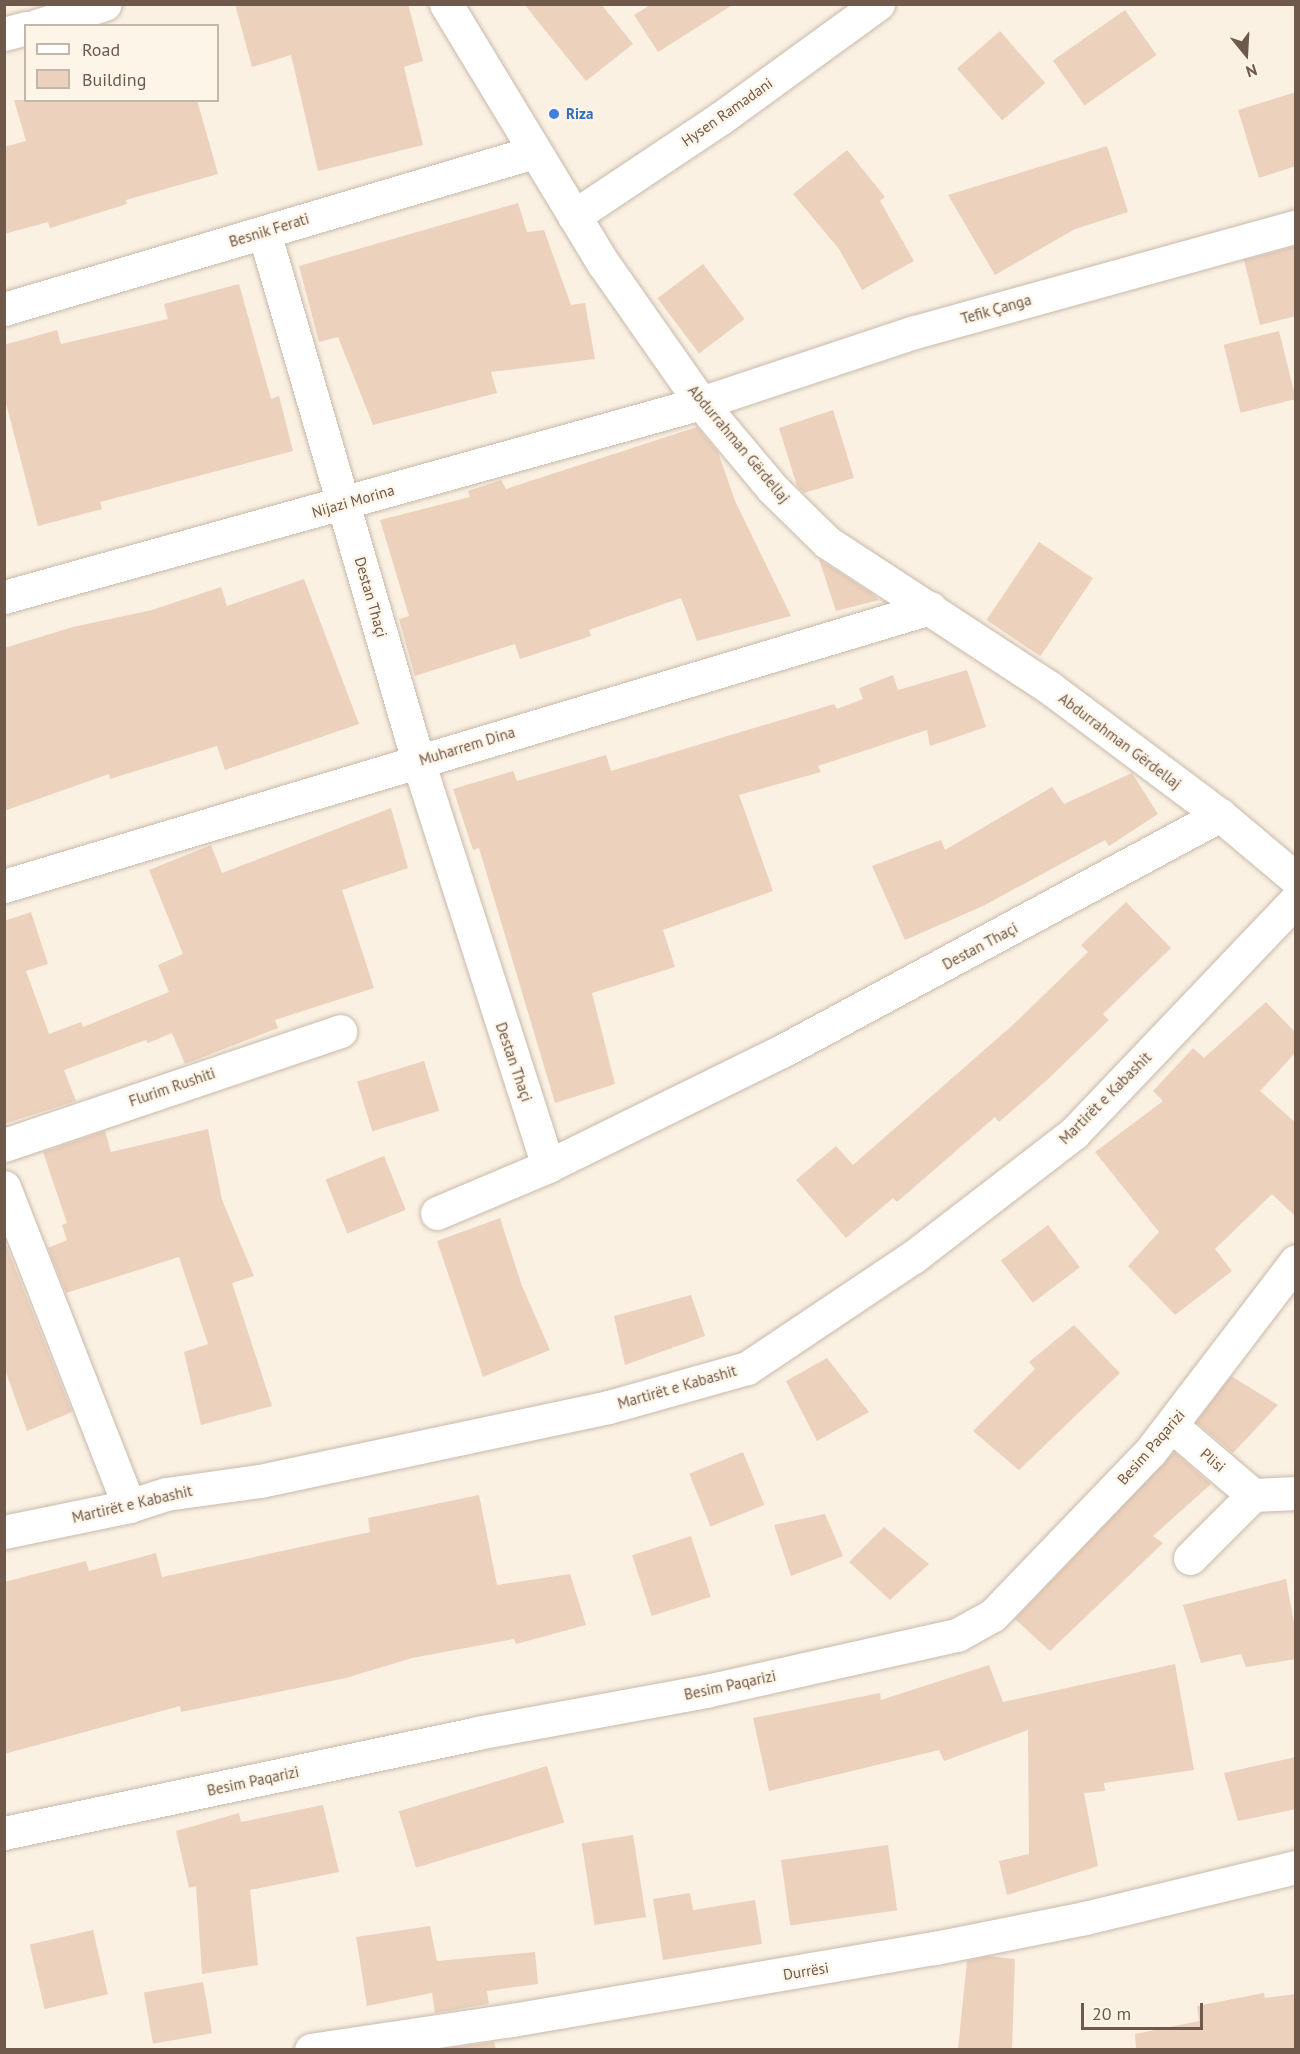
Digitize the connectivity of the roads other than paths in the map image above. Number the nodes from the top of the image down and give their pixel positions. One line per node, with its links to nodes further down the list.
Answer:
1 (105, 4): 4 (street)
2 (446, 4): 7 (street, Abdurrahman Gërdellaj)
3 (878, 4): 8 (street, Hysen Ramadani)
4 (42, 24)
5 (24, 29): 6 (street)
6 (4, 34)
7 (534, 152): 8 (street, Abdurrahman Gërdellaj); 10 (street, Besnik Ferati)
8 (574, 216): 12 (street, Abdurrahman Gërdellaj)
9 (1296, 226): 12 (street, Tefik Çanga)
10 (264, 232): 11 (street, Besnik Ferati); 13 (street, Destan Thaçi)
11 (4, 309)
12 (701, 403): 13 (street, Nijazi Morina); 15 (street, Abdurrahman Gërdellaj)
13 (345, 503): 14 (street, Nijazi Morina); 16 (street, Destan Thaçi)
14 (4, 597)
15 (930, 608): 16 (street, Muharrem Dina); 17 (street, Abdurrahman Gërdellaj)
16 (418, 761): 19 (street, Muharrem Dina); 23 (street, Destan Thaçi)
17 (1220, 815): 18 (street, Abdurrahman Gërdellaj); 23 (street, Destan Thaçi)
18 (1296, 879)
19 (4, 886)
20 (1296, 900): 30 (street, Martirët e Kabashit)
21 (340, 1030): 22 (street, Flurim Rushiti)
22 (4, 1145)
23 (548, 1166): 25 (street)
24 (4, 1187): 30 (street)
25 (437, 1213)
26 (1296, 1261): 27 (street, Besim Paqarizi)
27 (1172, 1426): 29 (street, Plisi); 33 (street, Besim Paqarizi)
28 (1296, 1493): 29 (street)
29 (1253, 1495): 32 (street)
30 (129, 1506): 31 (street, Martirët e Kabashit)
31 (4, 1532)
32 (1190, 1558)
33 (4, 1833)
34 (1296, 1867): 35 (street, Durrësi)
35 (311, 2049)

